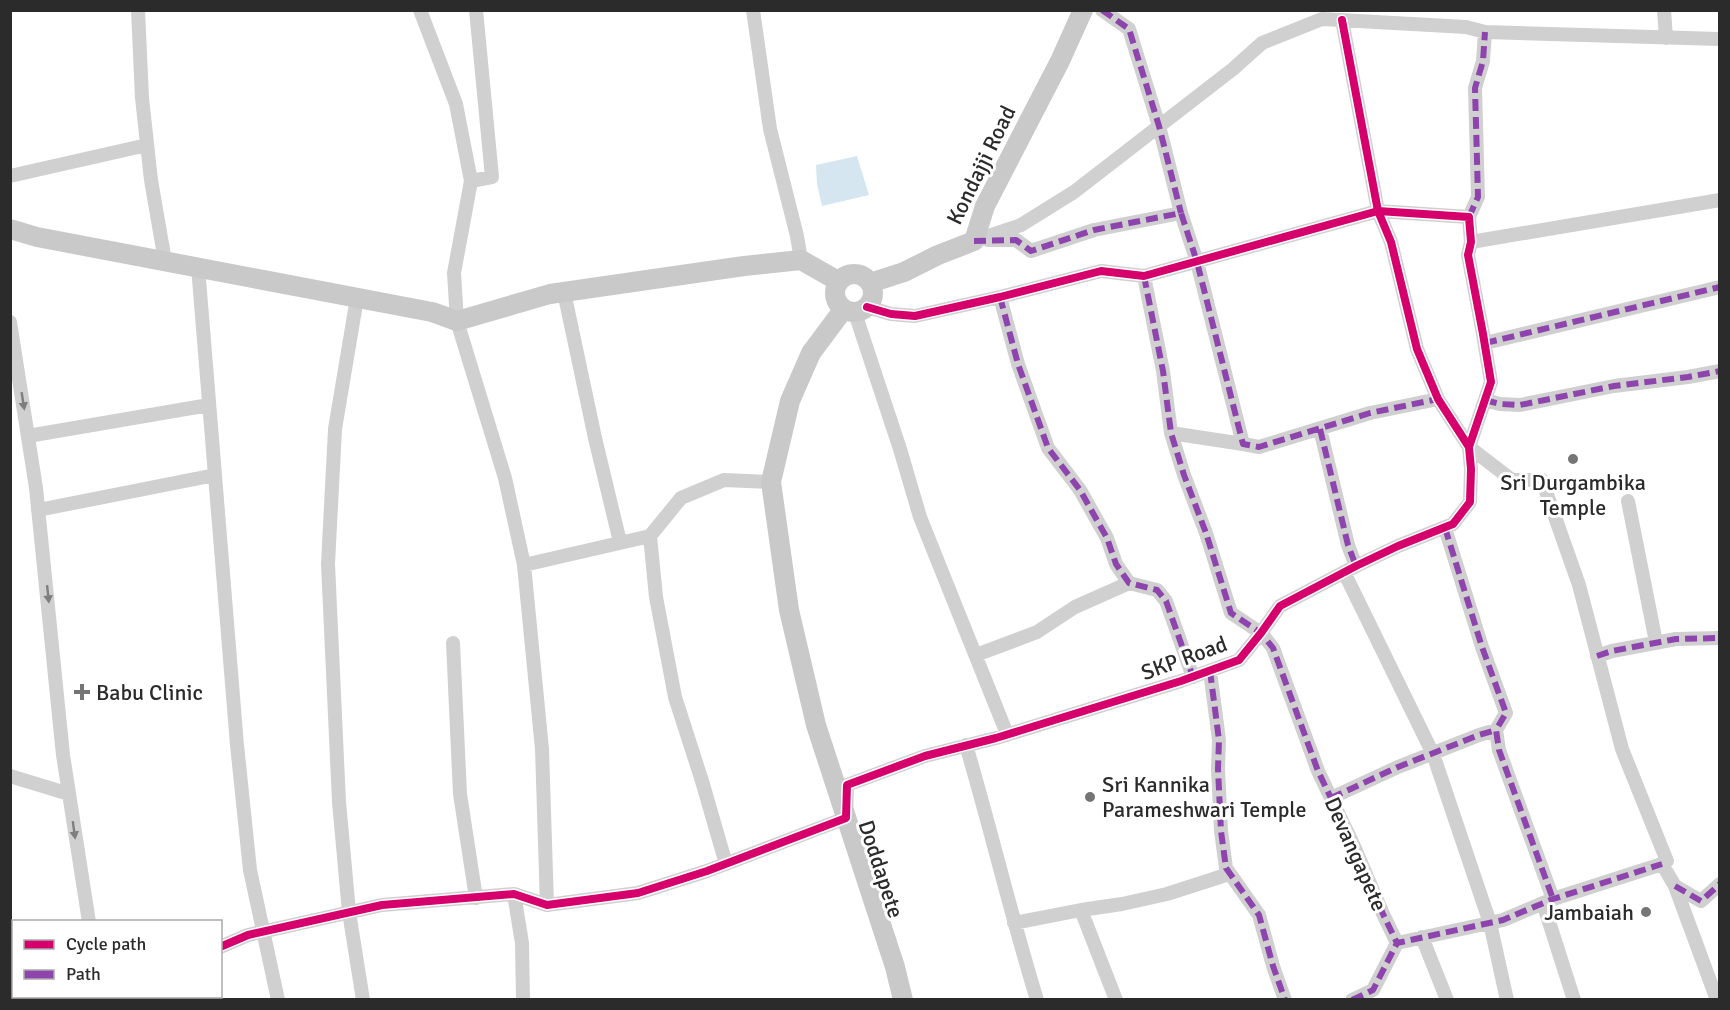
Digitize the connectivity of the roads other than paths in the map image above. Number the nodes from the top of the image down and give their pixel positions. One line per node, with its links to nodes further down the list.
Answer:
1 (138, 10): 13 (street)
2 (420, 10): 15 (street)
3 (476, 10): 15 (street)
4 (753, 10): 23 (street)
5 (1083, 10): 21 (street, Kondajji Road)
6 (1102, 10): 12 (street)
7 (1664, 10): 10 (street)
8 (1342, 20): 9 (street); 12 (street); 17 (street)
9 (1485, 32): 10 (street); 19 (street)
10 (1666, 38): 11 (street)
11 (1719, 39)
12 (1159, 126): 18 (street); 21 (street)
13 (147, 145): 14 (street); 24 (street)
14 (10, 176)
15 (471, 181): 35 (street)
16 (1719, 200): 22 (street)
17 (1378, 211): 19 (street); 25 (street); 39 (street)
18 (1181, 213): 21 (street); 25 (street)
19 (1469, 217): 22 (street)
20 (10, 229): 24 (street)
21 (974, 241): 29 (street, Kondajji Road)
22 (1471, 242): 37 (street)
23 (801, 260): 28 (street); 31 (street)
24 (165, 261): 26 (street)
25 (1197, 261): 27 (street); 45 (street)
26 (198, 267): 32 (street); 41 (street)
27 (1144, 276): 33 (street); 43 (street)
28 (838, 281): 29 (street); 34 (street)
29 (870, 283): 34 (street)
30 (1719, 287): 37 (street)
31 (564, 291): 35 (street); 53 (street)
32 (357, 297): 35 (street); 83 (street)
33 (1000, 297): 34 (street); 56 (street)
34 (855, 310): 48 (street, Doddapete); 61 (street)
35 (457, 321): 54 (street)
36 (10, 322): 44 (street, one-way to 44)
37 (1485, 343): 40 (street)
38 (1719, 371): 40 (street)
39 (1438, 399): 42 (street); 46 (street)
40 (1485, 400): 46 (street)
41 (209, 405): 44 (street); 47 (street)
42 (1320, 429): 45 (street); 55 (street)
43 (1171, 433): 45 (street); 57 (street)
44 (28, 436): 50 (street)
45 (1243, 444)
46 (1469, 447): 51 (street, SKP Road); 62 (street)
47 (215, 475): 50 (street); 87 (street)
48 (771, 482): 52 (street); 72 (street, Doddapete)
49 (1628, 501): 59 (street)
50 (39, 510): 70 (street, one-way to 70)
51 (1445, 528): 55 (street, SKP Road); 65 (street)
52 (650, 536): 53 (street); 73 (street)
53 (620, 543): 54 (street)
54 (524, 565): 81 (street)
55 (1350, 569): 57 (street, SKP Road); 68 (street)
56 (1129, 583): 61 (street); 64 (street)
57 (1261, 633): 63 (street, SKP Road); 71 (street, Devangapete)
58 (1719, 638): 59 (street)
59 (1656, 642): 62 (street)
60 (453, 643): 79 (street)
61 (976, 655): 66 (street)
62 (1597, 656): 74 (street)
63 (1210, 671): 64 (street, SKP Road); 75 (street)
64 (1193, 677): 66 (street, SKP Road)
65 (1496, 729): 68 (street); 80 (street)
66 (1007, 734): 67 (street, SKP Road)
67 (966, 746): 72 (street, SKP Road); 85 (street)
68 (1433, 754): 71 (street); 86 (street)
69 (10, 776): 70 (street)
70 (69, 794): 84 (street, one-way to 84)
71 (1331, 798): 89 (street, Devangapete)
72 (846, 818): 73 (street); 95 (street, Doddapete)
73 (726, 864): 81 (street)
74 (1662, 864): 77 (street); 80 (street)
75 (1229, 874): 82 (street); 98 (street)
76 (1719, 884): 77 (street)
77 (1675, 886): 103 (street)
78 (514, 894): 79 (street); 81 (street); 94 (street)
79 (476, 898): 83 (street)
80 (1548, 901): 86 (street); 102 (street)
81 (547, 905)
82 (1081, 910): 85 (street); 97 (street)
83 (349, 912): 87 (street); 93 (street)
84 (88, 920)
85 (1014, 923): 96 (street)
86 (1490, 923): 88 (street); 101 (street)
87 (262, 931): 90 (street); 92 (street)
88 (1422, 937): 89 (street); 100 (street)
89 (1397, 943): 91 (street)
90 (222, 946)
91 (1374, 995): 99 (street)
92 (278, 999)
93 (363, 999)
94 (523, 999)
95 (903, 999)
96 (1037, 999)
97 (1116, 999)
98 (1285, 999)
99 (1352, 999)
100 (1447, 999)
101 (1507, 999)
102 (1574, 999)
103 (1717, 999)

